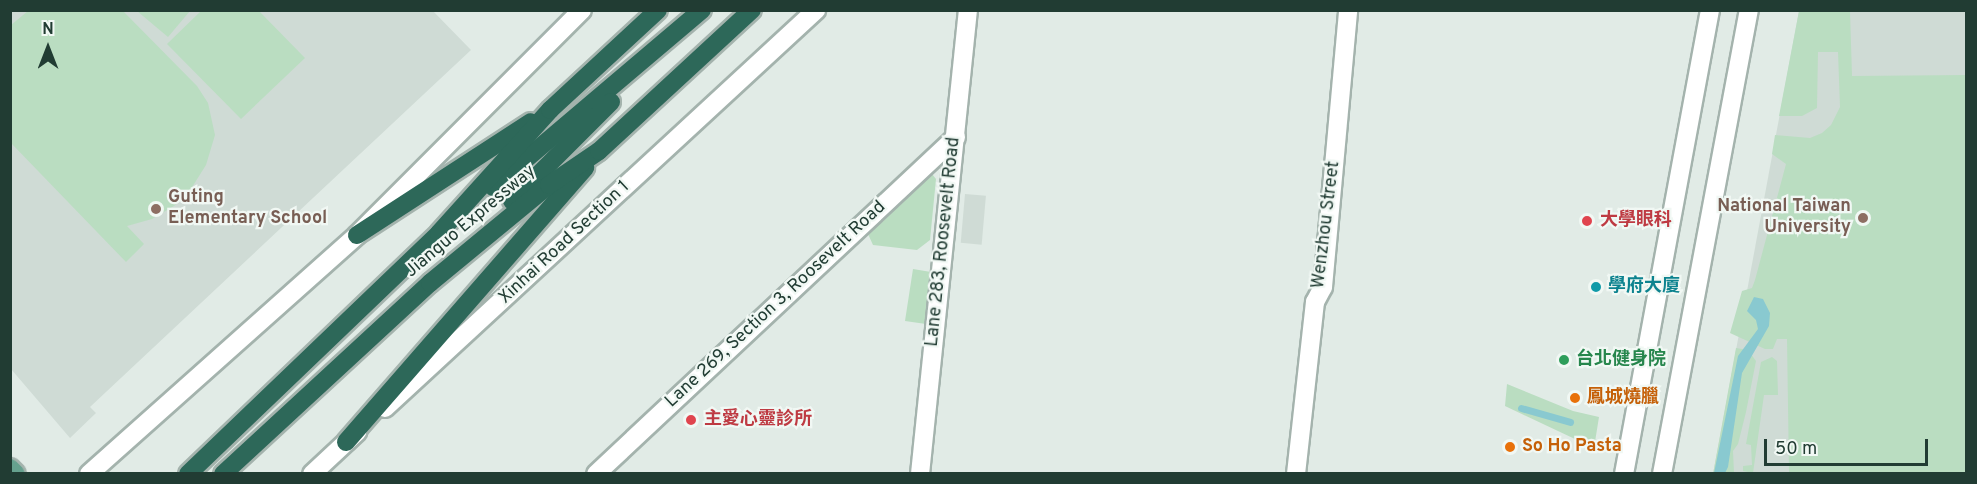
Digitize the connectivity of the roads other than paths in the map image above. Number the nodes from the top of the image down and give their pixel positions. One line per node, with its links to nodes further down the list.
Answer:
1 (582, 10): 15 (main road)
2 (658, 10): 11 (highway, Jianguo Expressway)
3 (702, 10): 10 (highway)
4 (752, 10): 13 (highway, Jianguo Expressway)
5 (816, 10): 17 (main road, Xinhai Road Section 1)
6 (968, 10): 12 (main road, Lane 283, Roosevelt Road)
7 (1348, 10): 26 (main road, Wenzhou Street)
8 (1710, 10): 27 (main road)
9 (1749, 10): 28 (main road)
10 (664, 46): 14 (highway); 16 (highway)
11 (550, 110): 14 (highway, Jianguo Expressway); 15 (highway)
12 (956, 137): 24 (main road, Lane 269, Section 3, Roosevelt Road); 25 (main road, Lane 283, Roosevelt Road)
13 (600, 151): 16 (highway, Jianguo Expressway); 17 (highway)
14 (439, 233): 21 (highway, Jianguo Expressway)
15 (357, 235): 20 (main road)
16 (430, 283): 22 (highway, Jianguo Expressway)
17 (346, 442): 23 (main road, Xinhai Road Section 1)
18 (10, 468): 19 (main road)
19 (16, 474)
20 (89, 474)
21 (188, 474)
22 (223, 474)
23 (312, 474)
24 (596, 474)
25 (920, 474)
26 (1296, 474)
27 (1624, 474)
28 (1662, 474)

